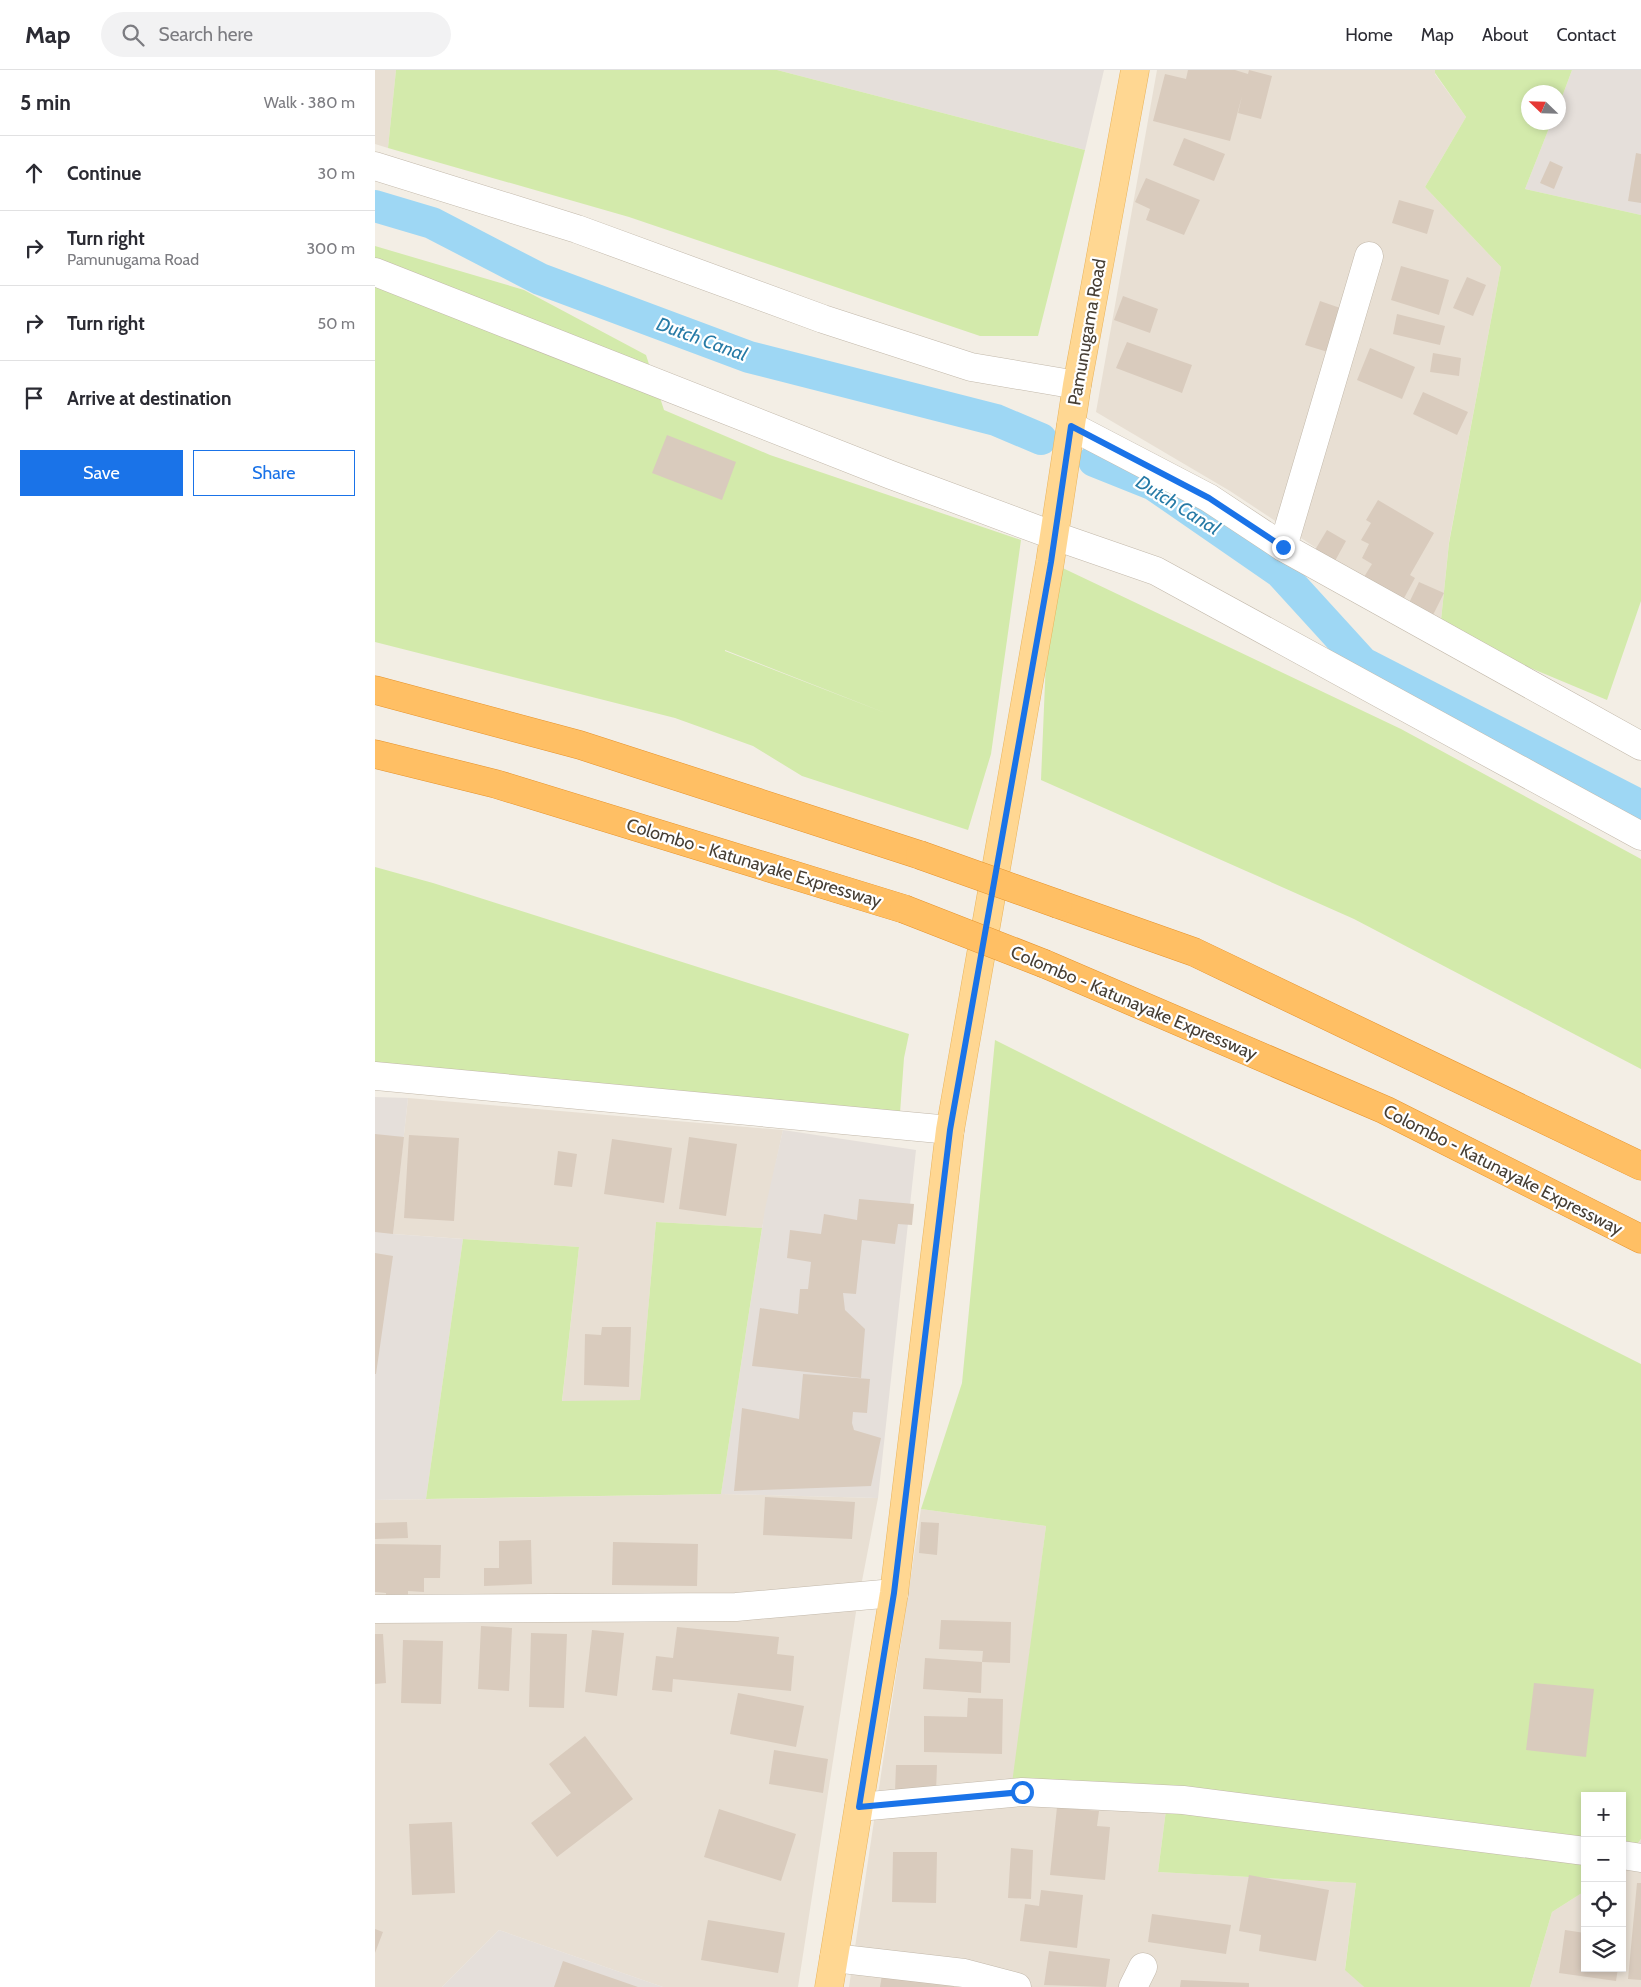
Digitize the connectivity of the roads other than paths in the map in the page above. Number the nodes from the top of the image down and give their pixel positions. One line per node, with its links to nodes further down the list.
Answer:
1 (1135, 70): 5 (main road, Pamunugama Road)
2 (375, 166): 5 (street)
3 (1369, 256): 8 (street)
4 (375, 272): 7 (street)
5 (1077, 385): 6 (main road, Pamunugama Road)
6 (1071, 426): 7 (main road, Pamunugama Road); 8 (street)
7 (1055, 536): 12 (street); 14 (main road, Pamunugama Road)
8 (1283, 547): 10 (street)
9 (375, 690): 15 (highway, bridge)
10 (1641, 746)
11 (375, 754): 16 (highway, Colombo - Katunayake Expressway, bridge)
12 (1641, 836)
13 (375, 1076): 14 (street)
14 (950, 1130): 17 (main road, Pamunugama Road)
15 (1641, 1166)
16 (1641, 1239)
17 (894, 1593): 18 (street); 19 (main road, Pamunugama Road)
18 (375, 1609)
19 (859, 1807): 20 (street); 23 (main road, Pamunugama Road)
20 (1581, 1850)
21 (1626, 1856): 22 (street)
22 (1641, 1858)
23 (833, 1958): 24 (main road, Pamunugama Road); 25 (street)
24 (829, 1987)
25 (1017, 1987)

